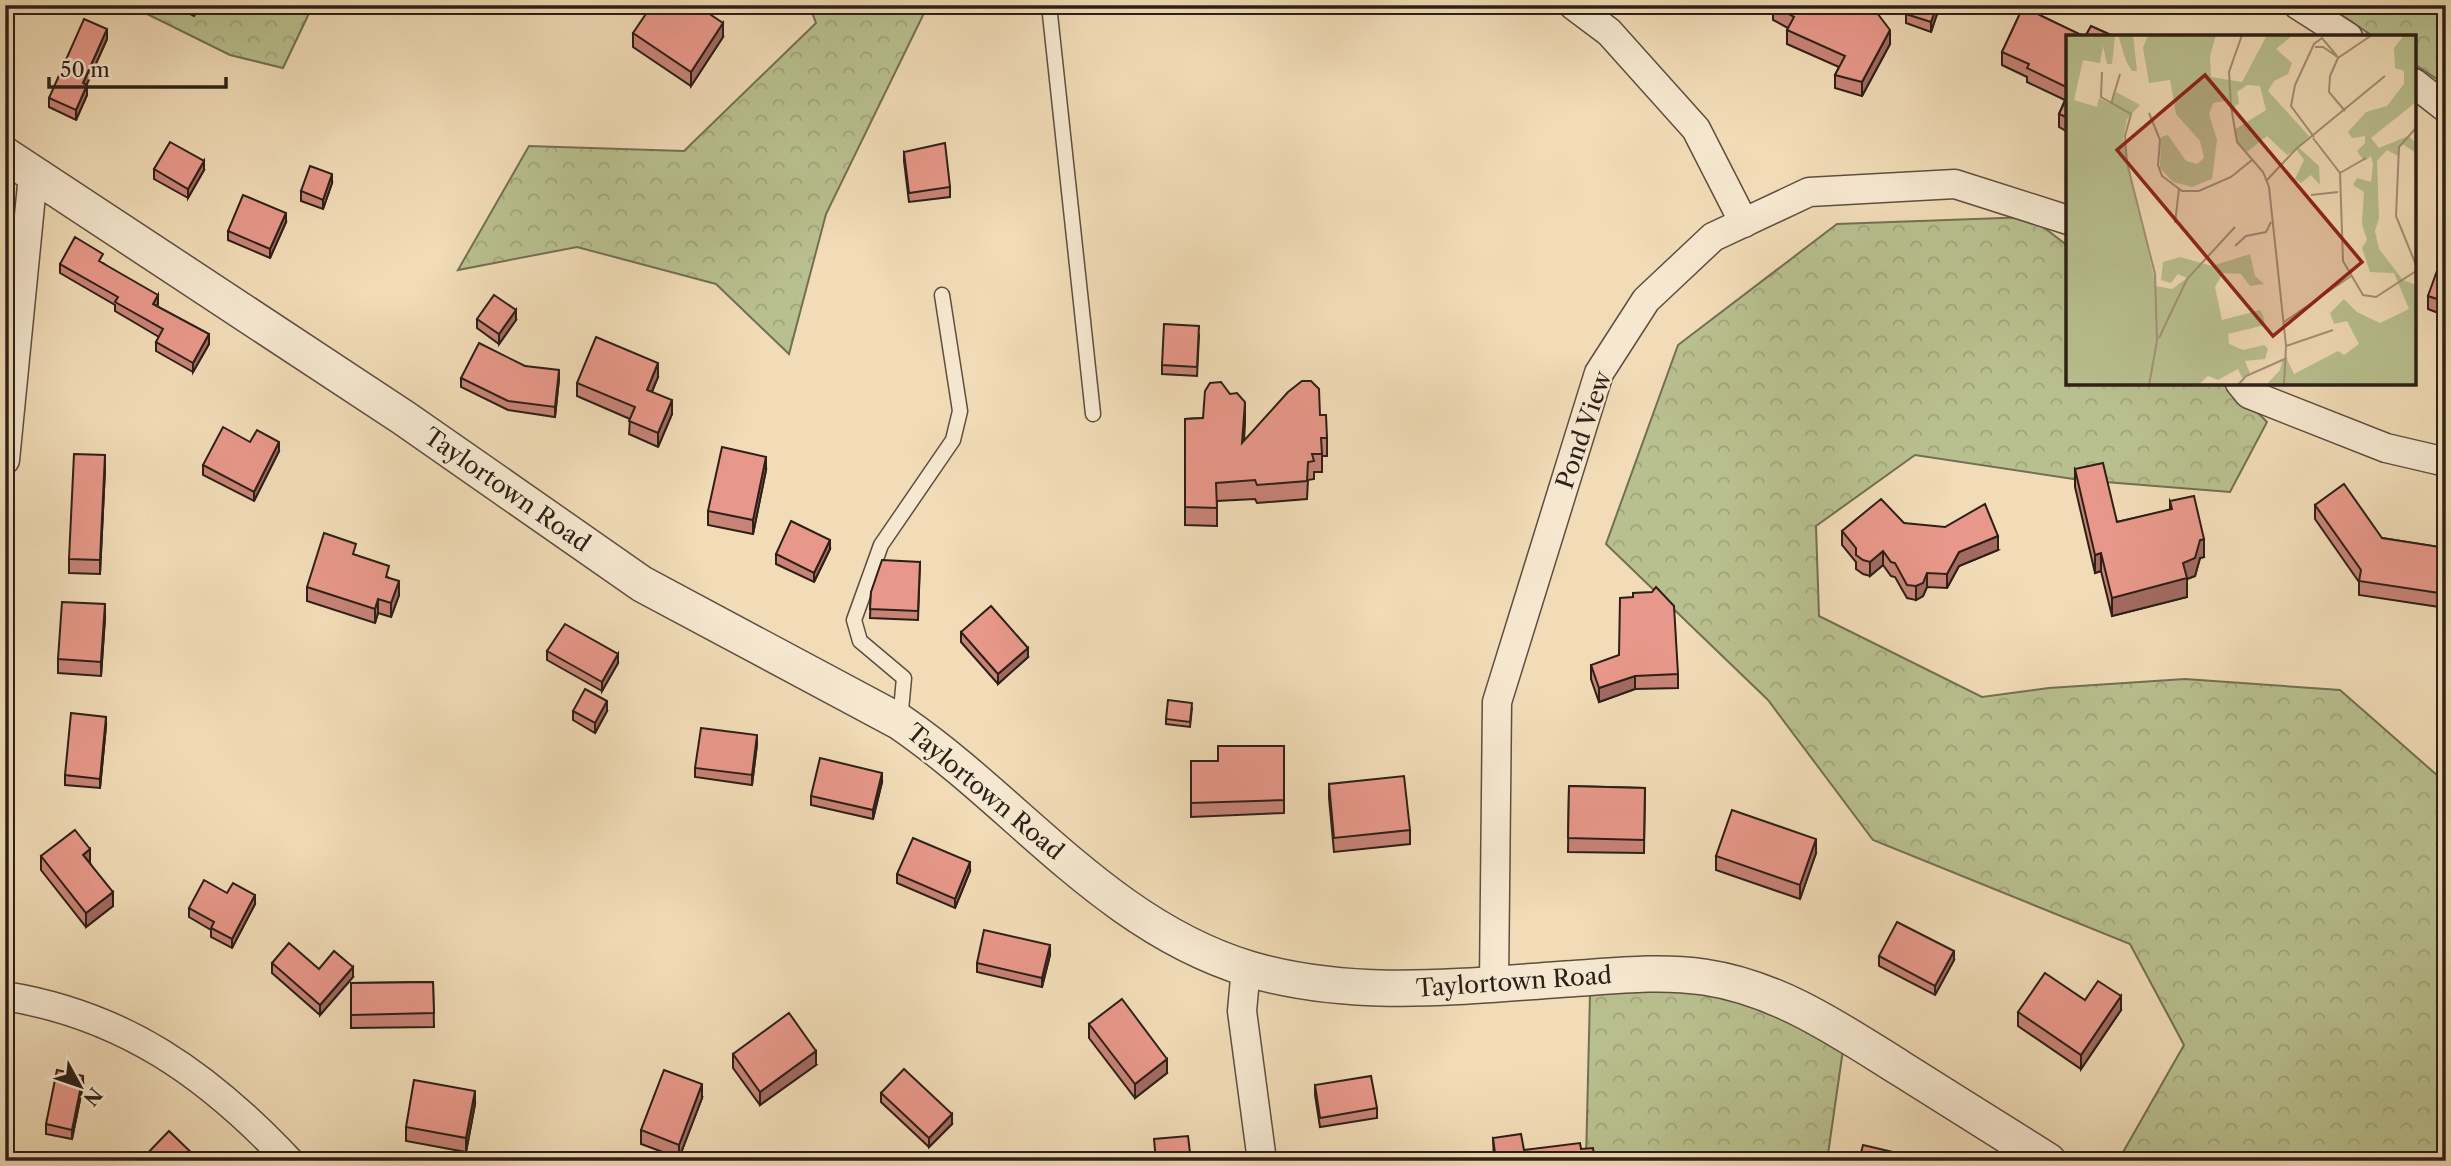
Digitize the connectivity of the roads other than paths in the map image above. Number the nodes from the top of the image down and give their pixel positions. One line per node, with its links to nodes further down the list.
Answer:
1 (1049, 5): 13 (lane)
2 (1573, 5): 10 (street)
3 (2298, 5): 4 (street)
4 (2345, 35)
5 (2416, 85): 6 (street)
6 (2446, 108)
7 (5, 155): 8 (street, Taylortown Road)
8 (33, 175): 14 (street); 16 (street, Taylortown Road)
9 (2066, 219): 10 (street, Pond View)
10 (1744, 223): 18 (street, Pond View)
11 (943, 295): 16 (lane)
12 (2241, 385): 15 (street)
13 (1093, 414)
14 (5, 460)
15 (2446, 463)
16 (900, 722): 17 (street, Taylortown Road)
17 (1246, 968): 18 (street, Taylortown Road); 21 (street)
18 (1494, 983): 22 (street, Taylortown Road)
19 (5, 996): 20 (street)
20 (289, 1161)
21 (1262, 1161)
22 (2048, 1161)

